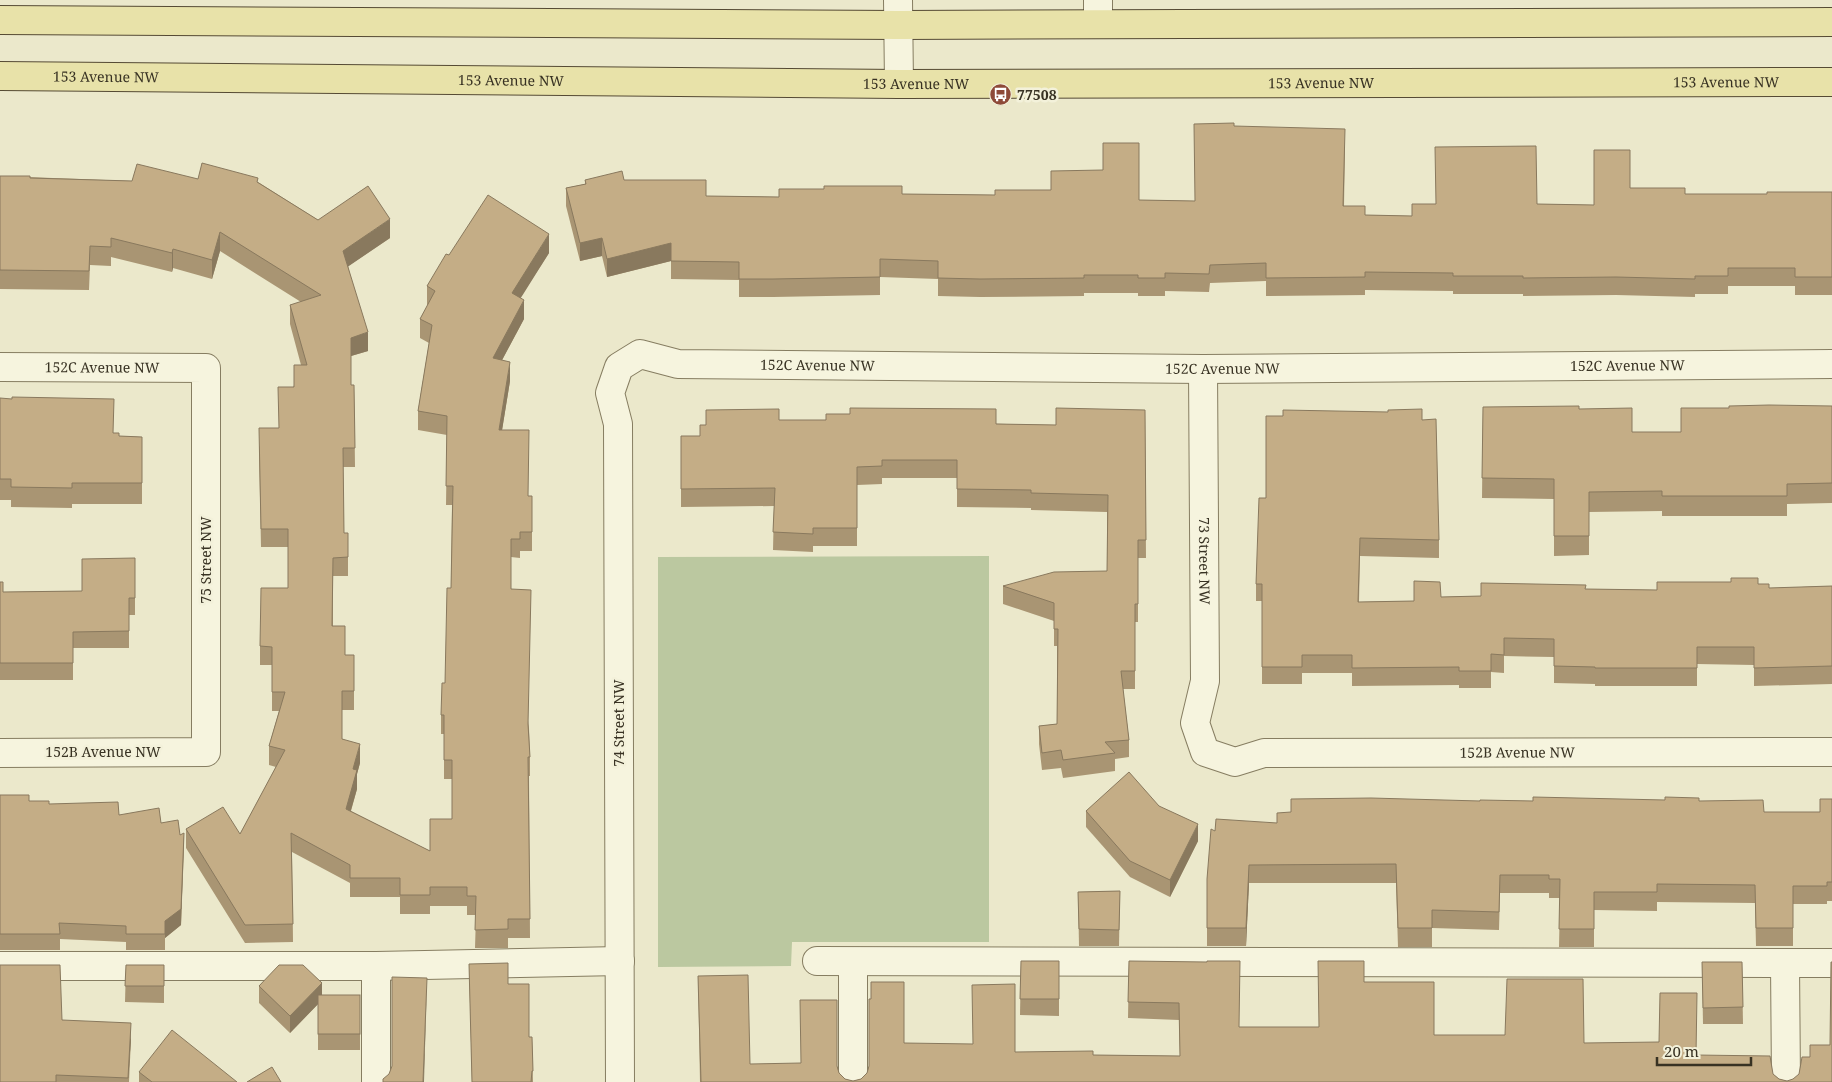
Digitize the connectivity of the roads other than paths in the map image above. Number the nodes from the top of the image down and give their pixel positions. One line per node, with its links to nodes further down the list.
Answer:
1 (898, 12): 2 (main road); 3 (main road); 7 (street)
2 (1098, 12): 4 (main road)
3 (0, 20)
4 (1832, 22)
5 (0, 76): 7 (main road, 153 Avenue NW)
6 (1832, 82): 7 (main road, 153 Avenue NW)
7 (899, 84)
8 (1832, 364): 12 (street, 152C Avenue NW)
9 (619, 367): 12 (street, 152C Avenue NW); 17 (street, 74 Street NW)
10 (0, 368): 11 (street, 152C Avenue NW)
11 (206, 368): 13 (street, 75 Street NW)
12 (1203, 369): 14 (street, 73 Street NW)
13 (206, 752): 16 (street, 152B Avenue NW)
14 (1205, 752): 15 (street, 152B Avenue NW)
15 (1832, 752)
16 (0, 753)
17 (620, 961): 23 (street); 25 (street, 74 Street NW)
18 (817, 961): 19 (street)
19 (853, 962): 20 (street); 26 (street)
20 (1785, 963): 21 (street); 27 (street)
21 (1832, 963)
22 (0, 966): 23 (street)
23 (376, 966): 24 (street)
24 (376, 1082)
25 (620, 1082)
26 (853, 1082)
27 (1786, 1082)

